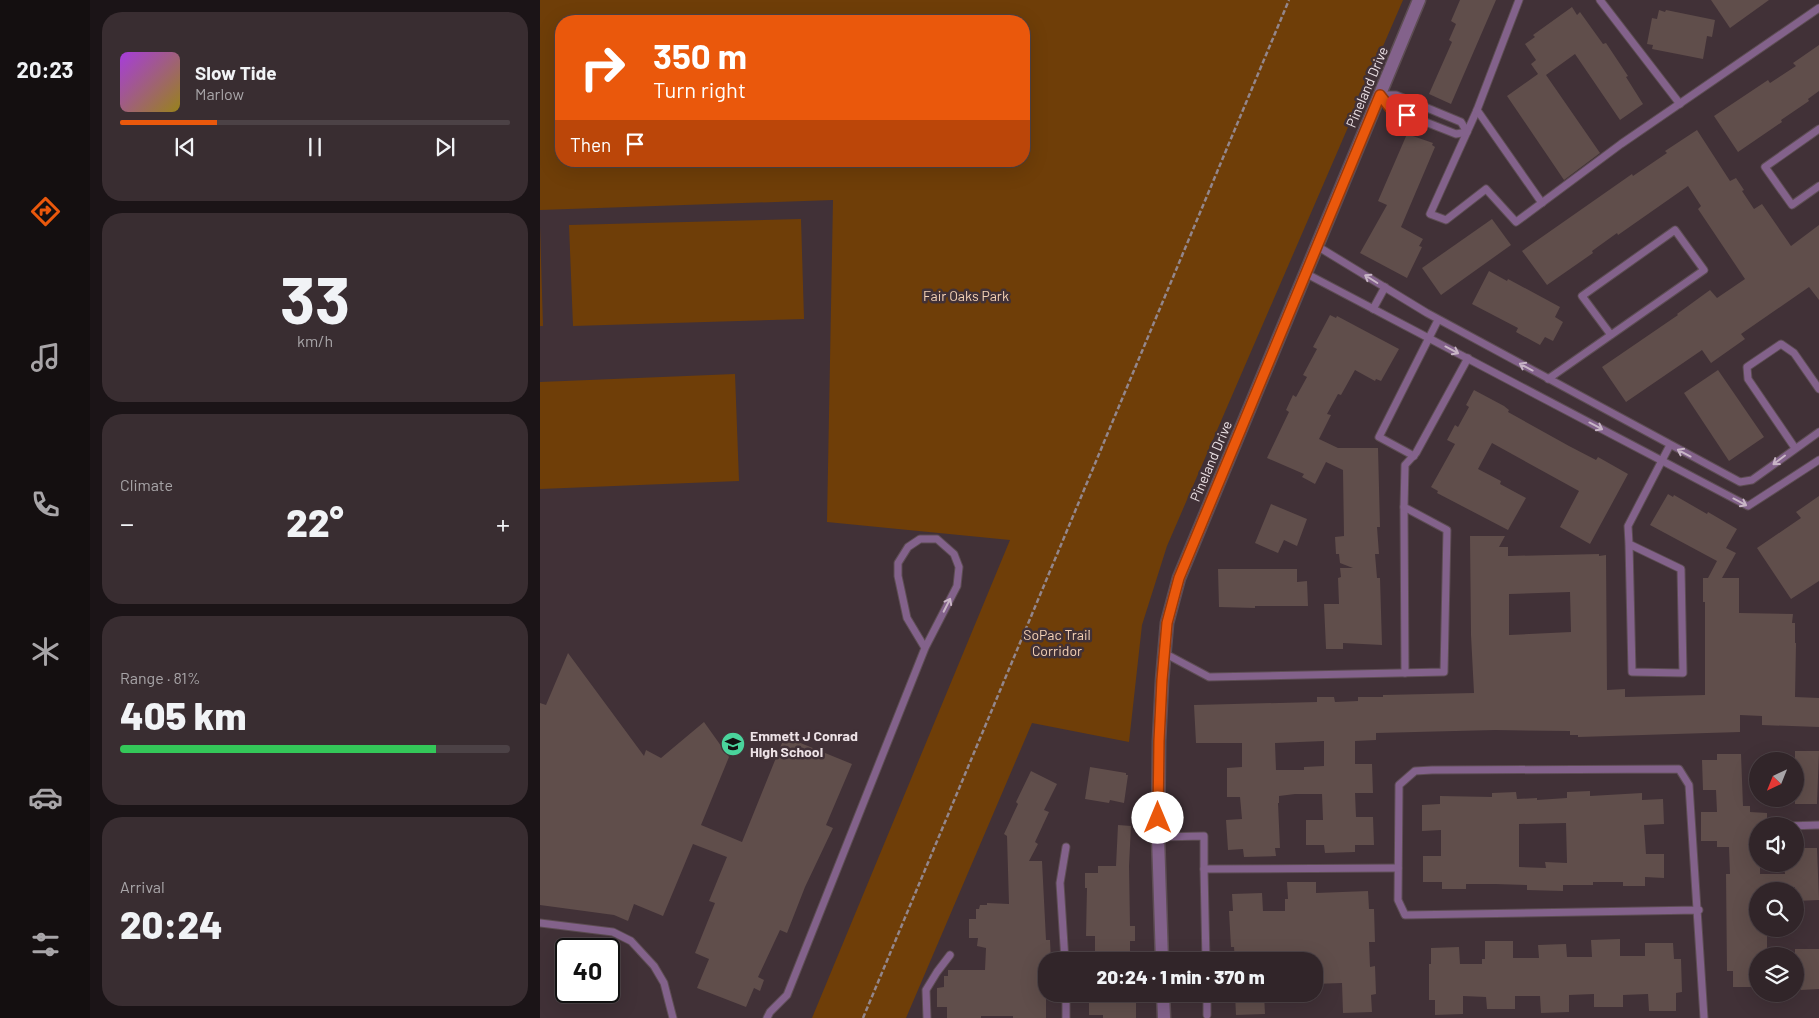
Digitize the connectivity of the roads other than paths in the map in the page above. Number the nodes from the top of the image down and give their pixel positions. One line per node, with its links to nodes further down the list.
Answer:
1 (1420, 0): 5 (street, Pineland Drive)
2 (1519, 0): 7 (lane)
3 (1600, 0): 6 (lane)
4 (1819, 8): 6 (lane)
5 (1380, 95): 9 (lane); 9 (lane); 12 (street, Pineland Drive)
6 (1680, 104): 11 (lane)
7 (1477, 110): 9 (lane); 11 (lane)
8 (1819, 129): 10 (lane)
9 (1467, 132): 11 (lane)
10 (1819, 186)
11 (1542, 203)
12 (1317, 246): 13 (street, Pineland Drive); 14 (lane, one-way to 12)
13 (1306, 273): 15 (lane); 31 (street, Pineland Drive)
14 (1385, 287): 15 (lane); 16 (lane)
15 (1373, 309): 18 (lane)
16 (1438, 320): 18 (lane); 20 (lane, one-way to 16)
17 (1611, 335): 17 (lane); 20 (lane)
18 (1430, 338): 19 (lane, one-way to 19); 25 (lane)
19 (1468, 358): 25 (lane); 27 (lane, one-way to 27)
20 (1548, 379): 23 (lane)
21 (1819, 389): 24 (lane)
22 (1819, 432): 24 (lane)
23 (1670, 445): 24 (lane, one-way to 23); 27 (lane)
24 (1796, 448)
25 (1414, 456): 28 (lane)
26 (1819, 460): 27 (lane, one-way to 26)
27 (1662, 461): 29 (lane)
28 (1404, 507): 32 (lane); 32 (lane)
29 (1629, 544): 29 (lane)
30 (925, 648): 30 (lane, one-way to 30); 50 (lane)
31 (1164, 653): 32 (lane); 35 (street, Pineland Drive)
32 (1405, 673)
33 (1804, 825): 34 (lane)
34 (1819, 825)
35 (1158, 837): 38 (lane); 42 (street, Pineland Drive)
36 (1066, 847): 41 (lane)
37 (1398, 868): 38 (lane); 39 (lane); 39 (lane)
38 (1204, 869): 43 (lane)
39 (1699, 910): 54 (lane)
40 (540, 923): 49 (lane)
41 (1064, 952)
42 (1162, 952)
43 (1206, 952)
44 (950, 955): 51 (lane)
45 (1066, 1002): 52 (lane)
46 (1163, 1002): 53 (street)
47 (1207, 1002): 48 (lane)
48 (1207, 1015)
49 (673, 1018)
50 (767, 1018)
51 (927, 1018)
52 (1066, 1018)
53 (1164, 1018)
54 (1704, 1018)

